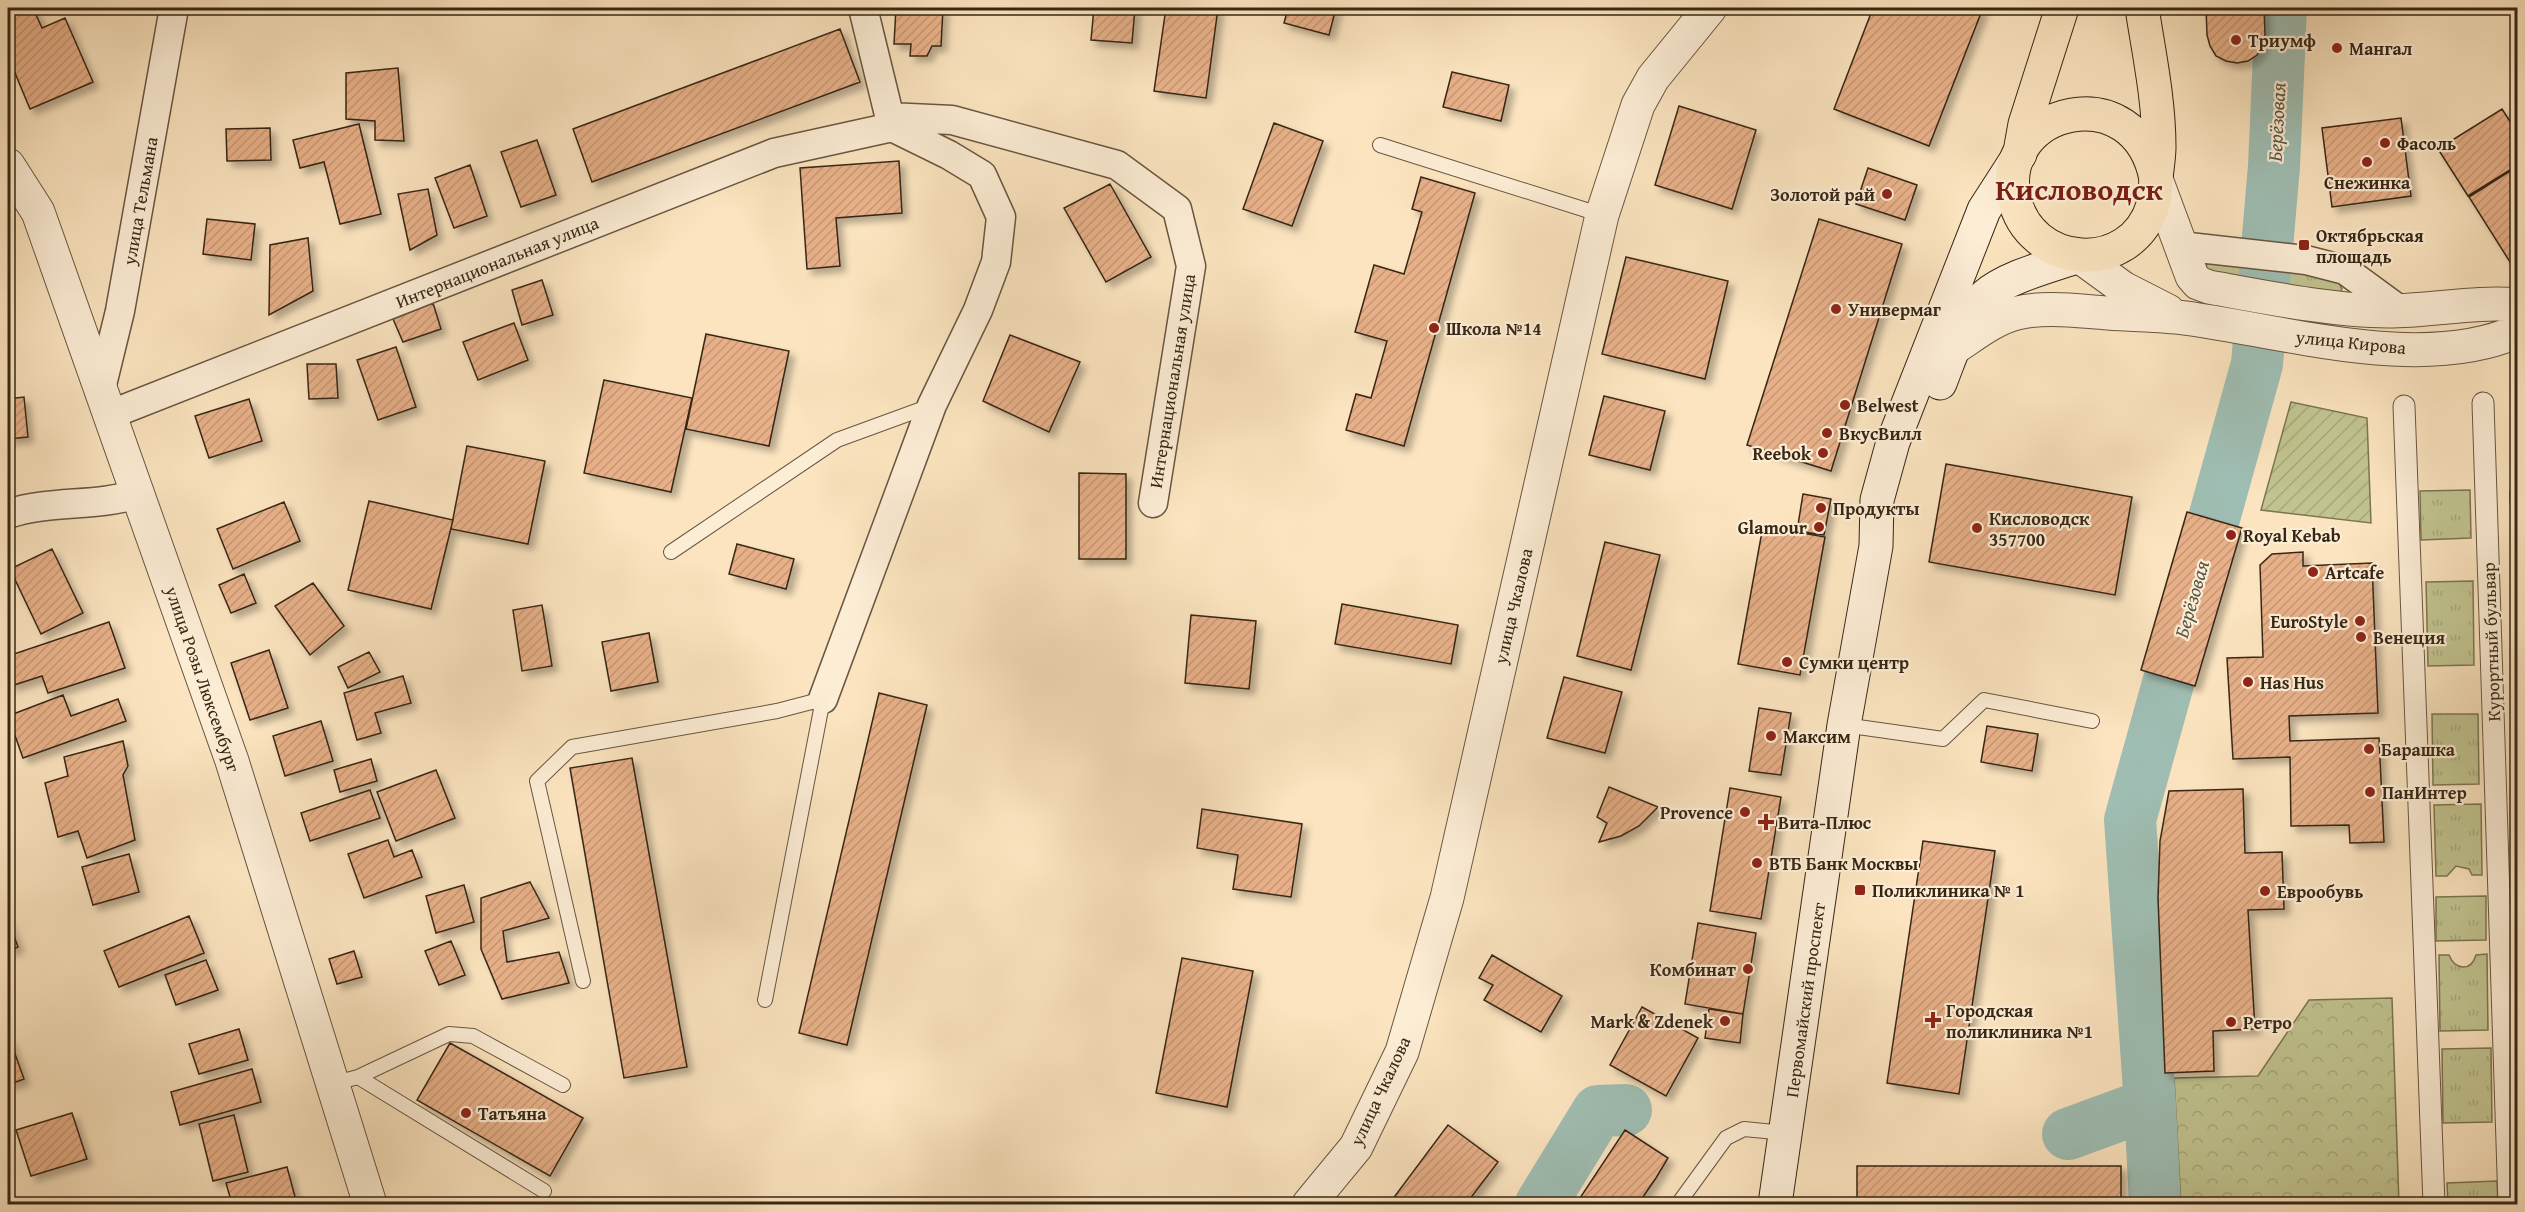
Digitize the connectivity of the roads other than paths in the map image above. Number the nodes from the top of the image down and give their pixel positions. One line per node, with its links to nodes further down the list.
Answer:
1 (174, 8): 20 (street, улица Тельмана)
2 (863, 8): 6 (street)
3 (1710, 8): 11 (street, улица Чкалова)
4 (2062, 8): 8 (main road, Первомайский проспект)
5 (2142, 8): 10 (main road, Первомайский проспект)
6 (890, 122): 20 (street, Интернациональная улица); 21 (street); 24 (street, Интернациональная улица)
7 (1380, 145): 11 (lane)
8 (2020, 154): 10 (main road); 13 (main road); 26 (street, Первомайский проспект)
9 (8, 165): 20 (street, улица Розы Люксембург)
10 (2156, 179): 12 (street, улица Кирова); 13 (main road, Первомайский проспект)
11 (1602, 215): 38 (street, улица Чкалова)
12 (2180, 246): 15 (street); 15 (street, улица Кирова)
13 (2079, 256): 16 (street); 18 (street, Первомайский проспект)
14 (2517, 305): 15 (street, улица Кирова)
15 (2401, 311)
16 (2184, 318): 17 (street, улица Кирова); 18 (street)
17 (2517, 331)
18 (1954, 348): 26 (street, Первомайский проспект)
19 (2484, 403): 42 (street, Курортный бульвар)
20 (104, 404): 23 (street, улица Розы Люксембург)
21 (932, 405): 27 (lane); 28 (street)
22 (2404, 406): 41 (street)
23 (138, 494): 25 (street); 33 (street, улица Розы Люксембург)
24 (1153, 503)
25 (8, 514)
26 (1876, 546): 30 (street, Первомайский проспект)
27 (671, 552)
28 (824, 699): 31 (lane); 32 (lane)
29 (2091, 721): 30 (lane)
30 (1844, 725): 35 (street, Первомайский проспект)
31 (583, 981)
32 (765, 1000)
33 (345, 1081): 34 (lane); 36 (lane); 37 (street, улица Розы Люксембург)
34 (563, 1085)
35 (1786, 1133): 39 (lane); 40 (street, Первомайский проспект)
36 (544, 1191)
37 (370, 1204)
38 (1310, 1204)
39 (1678, 1204)
40 (1775, 1204)
41 (2434, 1204)
42 (2509, 1204)

